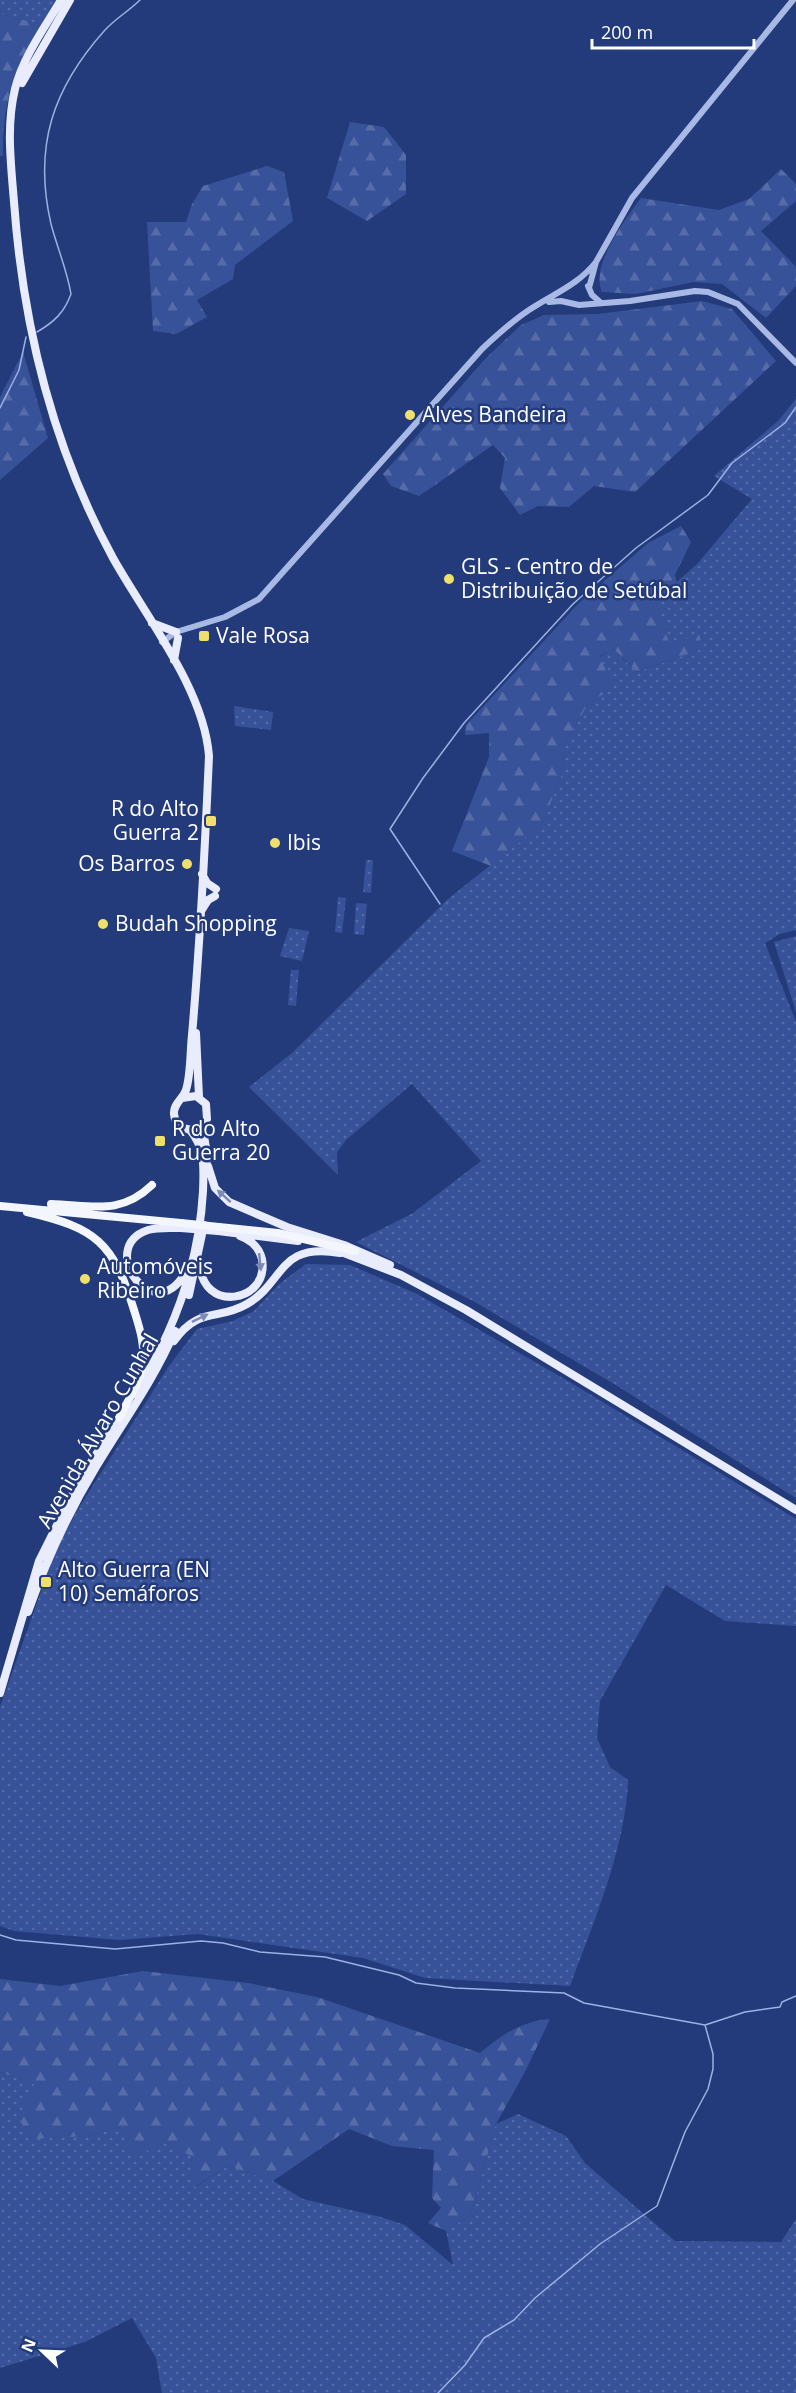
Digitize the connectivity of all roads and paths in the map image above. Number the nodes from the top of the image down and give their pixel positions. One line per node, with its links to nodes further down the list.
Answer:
1 (61, 0): 4 (main road)
2 (70, 0): 4 (main road)
3 (793, 0): 5 (street)
4 (12, 106): 14 (main road)
5 (596, 262): 6 (street); 8 (street)
6 (578, 280): 7 (street); 8 (street)
7 (567, 288): 10 (street); 11 (street)
8 (590, 290): 9 (street); 12 (street)
9 (600, 302): 12 (street); 13 (street)
10 (542, 303): 11 (street); 15 (street)
11 (572, 303): 12 (street)
12 (582, 304)
13 (796, 363)
14 (151, 623): 15 (main road); 16 (main road)
15 (177, 635): 16 (street); 17 (main road)
16 (162, 642): 17 (main road)
17 (174, 661): 18 (main road)
18 (201, 873): 19 (main road); 19 (main road)
19 (199, 915): 20 (main road)
20 (196, 977): 21 (main road); 22 (main road)
21 (199, 1097): 22 (main road); 23 (main road)
22 (182, 1098): 24 (main road)
23 (202, 1125): 24 (main road); 25 (main road, Avenida Álvaro Cunhal)
24 (190, 1130): 33 (main road, Avenida Álvaro Cunhal)
25 (208, 1166): 33 (main road, Avenida Álvaro Cunhal); 34 (main road, one-way to 25)
26 (152, 1185): 27 (highway)
27 (0, 1206): 30 (highway)
28 (0, 1212): 29 (highway)
29 (27, 1212): 30 (highway); 36 (highway)
30 (101, 1217): 31 (highway)
31 (181, 1225): 32 (highway, bridge); 33 (main road)
32 (219, 1229): 33 (main road, one-way to 33); 34 (highway)
33 (199, 1245): 35 (main road, Avenida Álvaro Cunhal); 36 (main road, Avenida Álvaro Cunhal)
34 (354, 1253): 35 (main road, one-way to 34); 37 (main road)
35 (162, 1361): 38 (main road, Avenida Álvaro Cunhal)
36 (119, 1418): 38 (main road, Avenida Álvaro Cunhal)
37 (796, 1510)
38 (16, 1645): 39 (main road, Avenida Álvaro Cunhal)
39 (0, 1693)

